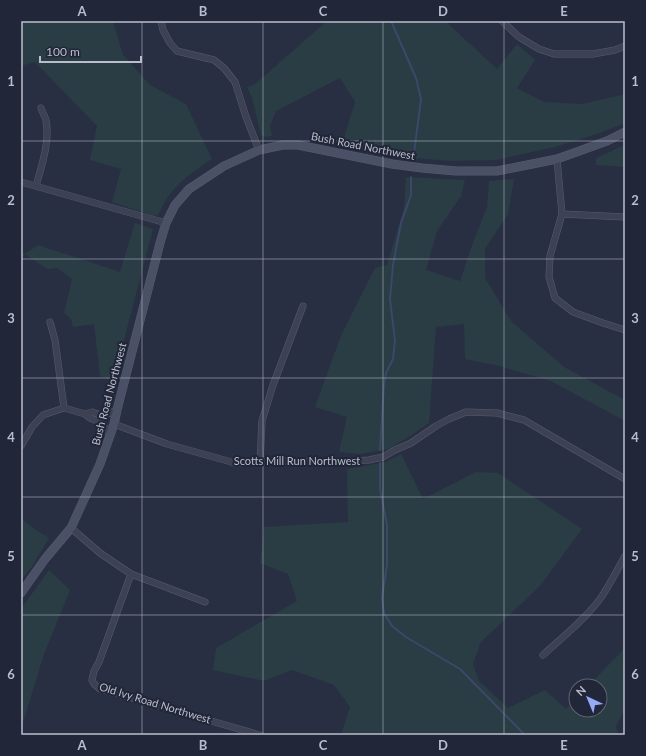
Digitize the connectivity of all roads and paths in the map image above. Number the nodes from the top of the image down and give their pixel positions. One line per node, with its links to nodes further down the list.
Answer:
1 (161, 21): 6 (street)
2 (502, 21): 3 (street)
3 (625, 46)
4 (41, 108): 9 (street)
5 (625, 132): 7 (street, Bush Road Northwest)
6 (259, 150): 7 (street, Bush Road Northwest); 12 (street, Bush Road Northwest)
7 (556, 159): 10 (street)
8 (21, 182): 9 (street)
9 (36, 186): 12 (street)
10 (562, 214): 11 (street); 15 (street)
11 (625, 217)
12 (166, 223): 17 (street, Bush Road Northwest)
13 (302, 306): 22 (street)
14 (50, 322): 16 (street)
15 (625, 330)
16 (64, 408): 18 (street); 21 (street)
17 (117, 410): 18 (street); 19 (street, Bush Road Northwest)
18 (85, 414): 20 (street)
19 (114, 424): 20 (street, Bush Road Northwest); 22 (street, Scotts Mill Run Northwest)
20 (110, 435): 24 (street, Bush Road Northwest)
21 (21, 446)
22 (260, 463): 23 (street, Scotts Mill Run Northwest)
23 (625, 479)
24 (71, 528): 26 (street); 27 (street, Bush Road Northwest)
25 (625, 556): 29 (street)
26 (131, 574): 28 (street); 30 (street, Old Ivy Road Northwest)
27 (21, 593)
28 (205, 602)
29 (543, 655)
30 (260, 735)

